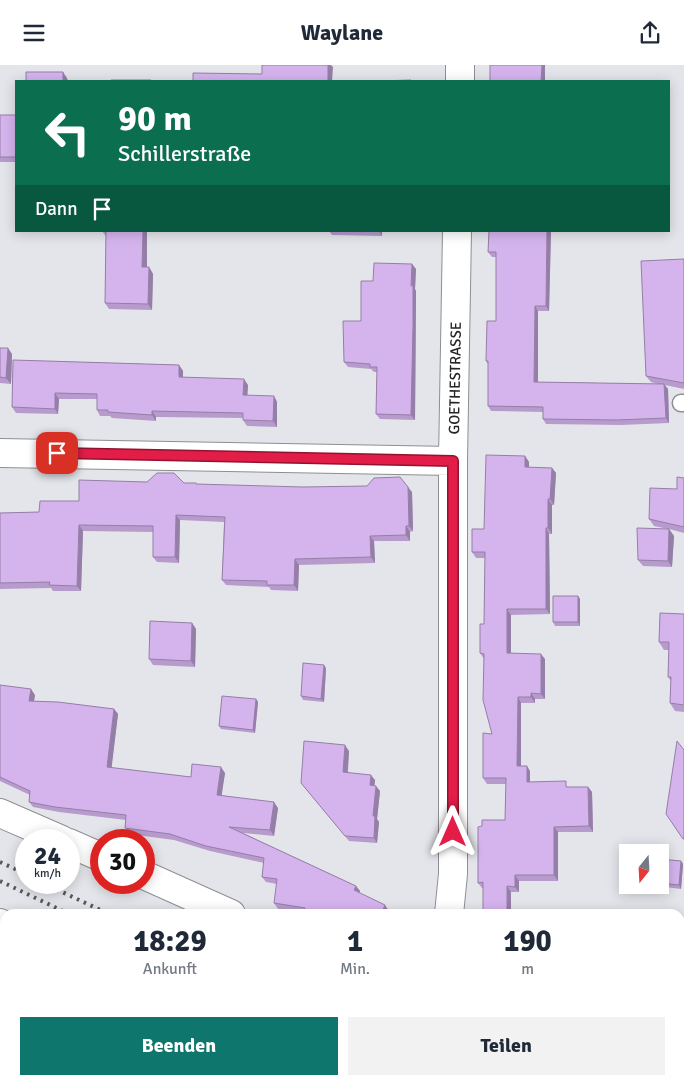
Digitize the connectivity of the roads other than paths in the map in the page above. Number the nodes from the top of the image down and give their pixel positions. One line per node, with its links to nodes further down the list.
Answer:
1 (460, 65): 2 (street)
2 (460, 80)
3 (457, 232): 5 (street, GOETHESTRASSE)
4 (0, 453): 5 (street)
5 (453, 461): 10 (street, GOETHESTRASSE)
6 (0, 813): 7 (street)
7 (37, 829)
8 (155, 880): 9 (street)
9 (220, 909)
10 (450, 909)

